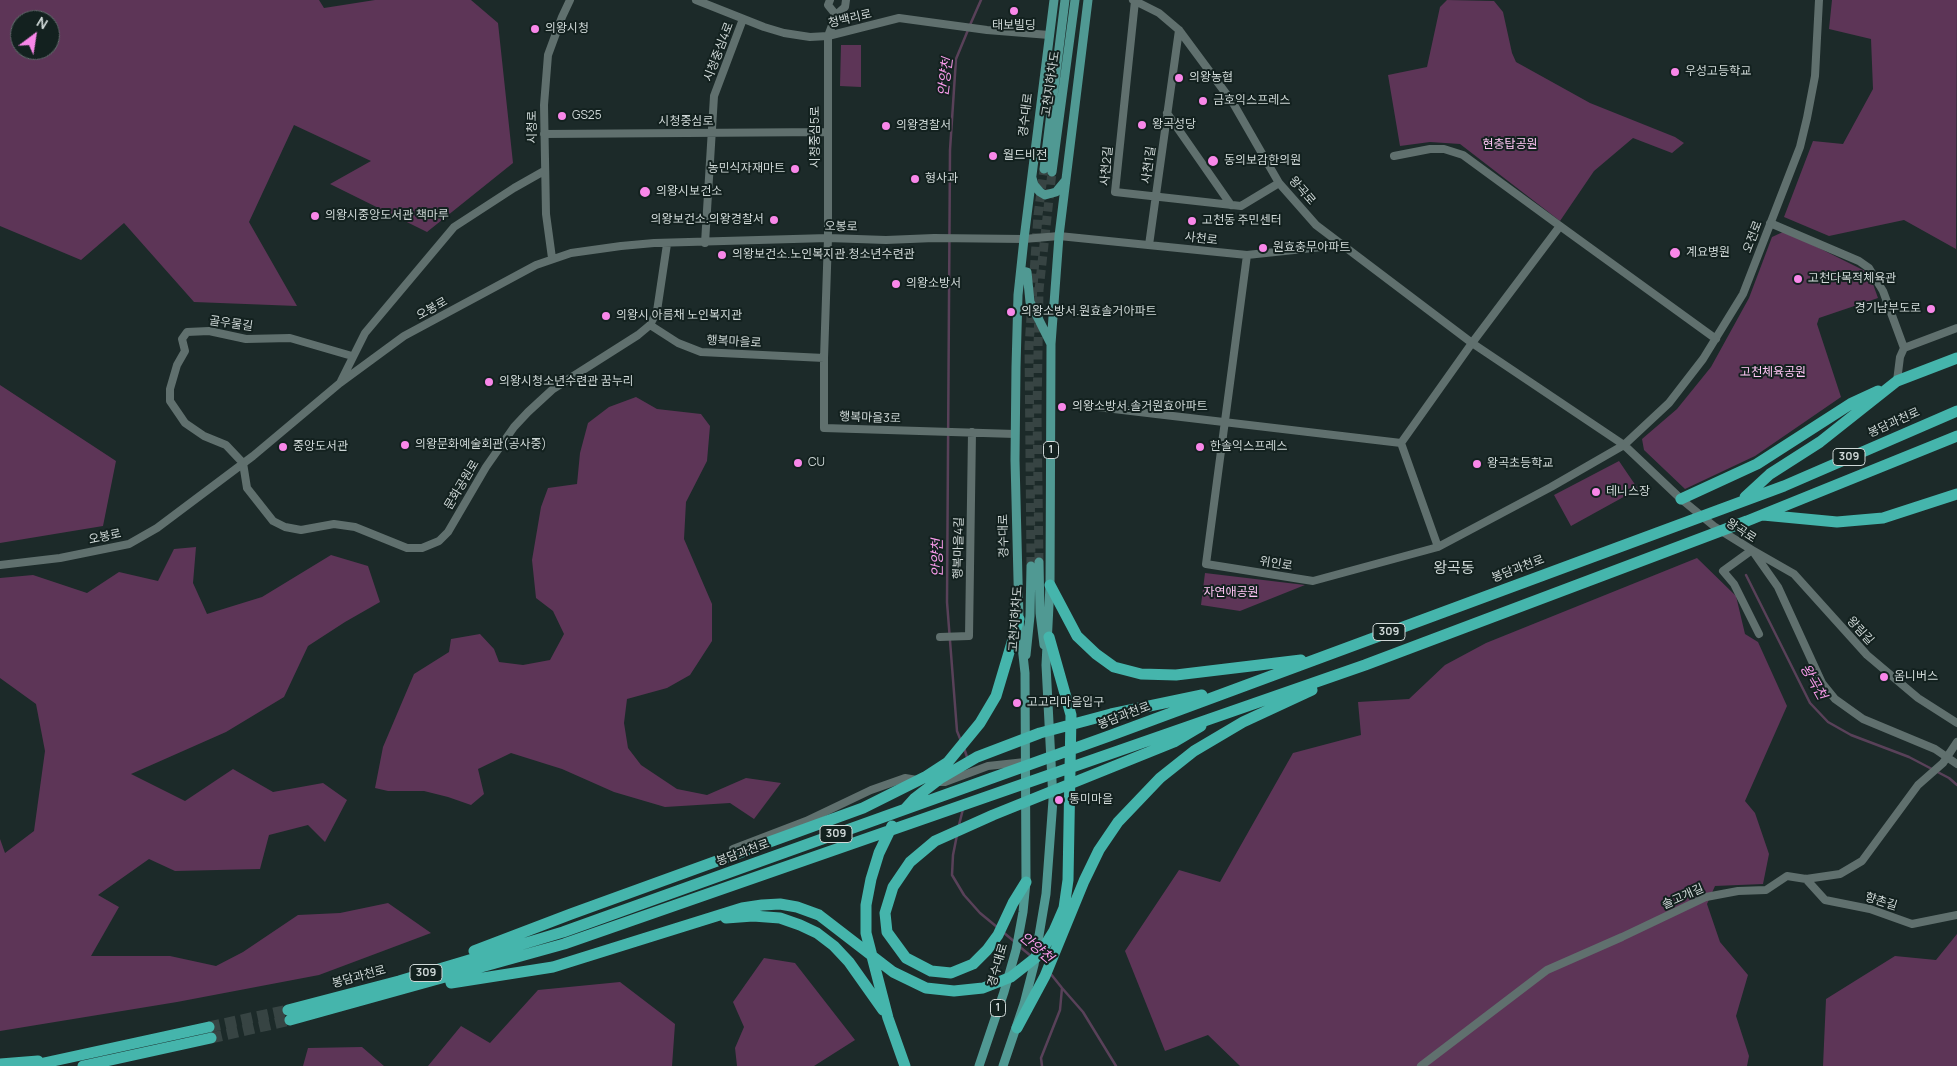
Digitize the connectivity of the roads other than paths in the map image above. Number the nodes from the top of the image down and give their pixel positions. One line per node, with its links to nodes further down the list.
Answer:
1 (570, 0): 19 (street, 시청로)
2 (696, 0): 12 (street, 청백리로)
3 (830, 0): 11 (street)
4 (846, 0): 11 (street)
5 (1054, 0): 14 (main road, 경수대로 / 1)
6 (1065, 0): 7 (main road, 고천지하차도)
7 (1075, 0)
8 (1088, 0): 23 (main road, 1)
9 (1819, 0): 27 (street, 오전로)
10 (1134, 1): 13 (street, 왕곡로); 25 (street, 사천2길)
11 (836, 15): 15 (street)
12 (744, 19): 15 (street, 청백리로); 18 (street, 시청중심4로)
13 (1179, 30): 16 (street, 사천1길); 24 (street, 왕곡로)
14 (1049, 35): 15 (street, 청백리로); 22 (main road, 경수대로 / 1)
15 (828, 36): 17 (street, 시청중심5로)
16 (1167, 113): 25 (street, 사천1길); 26 (street)
17 (828, 132): 18 (street, 시청중심로); 30 (street, 시청중심5로)
18 (712, 133): 19 (street, 시청중심로); 32 (street, 시청중심4로)
19 (544, 134): 21 (street, 시청로)
20 (1394, 156): 28 (street)
21 (544, 171): 37 (street, 시청로); 45 (street)
22 (1031, 175): 23 (main road); 31 (main road, 경수대로 / 1)
23 (1065, 181): 29 (main road, 1)
24 (1279, 183): 26 (street, 사천2길); 35 (street, 왕곡로)
25 (1156, 196): 26 (street, 사천2길); 34 (street, 사천1길)
26 (1232, 205)
27 (1770, 223): 41 (street, 오전로); 44 (street)
28 (1560, 226): 41 (street); 42 (street)
29 (1059, 236): 31 (street); 34 (street, 사천로); 43 (main road, 1)
30 (828, 238): 31 (street, 오봉로); 32 (street, 오봉로); 46 (street, 행복마을3로)
31 (1024, 238): 38 (main road, 경수대로 / 1)
32 (706, 243): 33 (street, 오봉로)
33 (667, 244): 37 (street, 오봉로); 39 (street, 문화공원로)
34 (1149, 245): 36 (street, 사천로)
35 (1341, 245): 36 (street, 사천로); 42 (street, 왕곡로)
36 (1247, 255): 52 (street, 위인로)
37 (552, 258): 49 (street, 오봉로)
38 (1020, 278): 43 (main road); 54 (main road, 경수대로 / 1)
39 (650, 324): 46 (street, 행복마을로); 58 (street, 문화공원로)
40 (1957, 328): 44 (street)
41 (1716, 339): 57 (street, 오전로)
42 (1472, 343): 56 (street); 57 (street, 왕곡로)
43 (1051, 344): 66 (main road, 1)
44 (1904, 348): 48 (street)
45 (352, 356): 49 (street); 58 (street, 골우물길)
46 (824, 358): 53 (street, 행복마을3로)
47 (1957, 358): 48 (highway)
48 (1897, 381): 60 (highway); 61 (highway)
49 (340, 382): 58 (street, 오봉로)
50 (1080, 405): 52 (street)
51 (1957, 411): 61 (highway, 봉담과천로 / 309)
52 (1224, 422): 56 (street); 63 (street, 위인로)
53 (972, 432): 54 (street, 행복마을3로); 69 (street, 행복마을4길)
54 (1015, 434): 67 (main road, 경수대로 / 1)
55 (1957, 436): 62 (highway, 봉담과천로 / 309)
56 (1401, 442): 63 (street)
57 (1624, 445): 60 (street, 왕곡로); 63 (street, 위인로)
58 (243, 463): 65 (street, 오봉로)
59 (1957, 494): 62 (highway)
60 (1681, 499): 64 (street, 왕곡로)
61 (1741, 501): 71 (highway, 봉담과천로 / 309)
62 (1763, 515): 72 (highway, 봉담과천로 / 309)
63 (1438, 547)
64 (1752, 550): 68 (street); 77 (street, 왕림길); 79 (street, 왕곡로)
65 (0, 566)
66 (1050, 585): 70 (main road, 1); 71 (highway)
67 (1019, 620): 74 (main road, 경수대로 / 1); 88 (highway)
68 (1759, 634)
69 (940, 637)
70 (1049, 637): 73 (main road, 1); 86 (highway)
71 (1320, 658): 75 (highway, 봉담과천로 / 309)
72 (1365, 665): 76 (highway, 봉담과천로 / 309); 91 (highway)
73 (1046, 666): 74 (main road, 고천지하차도 / 1); 91 (main road, 1)
74 (1024, 673): 80 (main road, 경수대로 / 1)
75 (1240, 686): 87 (highway, 봉담과천로 / 309); 90 (highway)
76 (1222, 714): 83 (highway); 87 (highway, 봉담과천로 / 309)
77 (1957, 723)
78 (1957, 742): 79 (street, 솔고개길)
79 (1946, 760): 81 (street, 왕곡로); 82 (street, 솔고개길)
80 (1025, 762): 83 (main road, 경수대로 / 1); 84 (street)
81 (1957, 764)
82 (1806, 879): 85 (street, 향촌길); 99 (street, 솔고개길)
83 (1026, 882): 97 (main road, 경수대로 / 1)
84 (626, 891)
85 (1957, 915)
86 (708, 920): 88 (highway); 90 (highway)
87 (564, 938): 88 (highway, 봉담과천로 / 309)
88 (400, 985): 89 (highway, 봉담과천로 / 309)
89 (289, 1015)
90 (888, 1018): 96 (highway)
91 (1016, 1028): 98 (main road, 1)
92 (67, 1058): 93 (highway); 94 (highway); 95 (highway)
93 (0, 1064)
94 (30, 1066)
95 (83, 1066)
96 (905, 1066)
97 (979, 1066)
98 (1003, 1066)
99 (1421, 1066)

